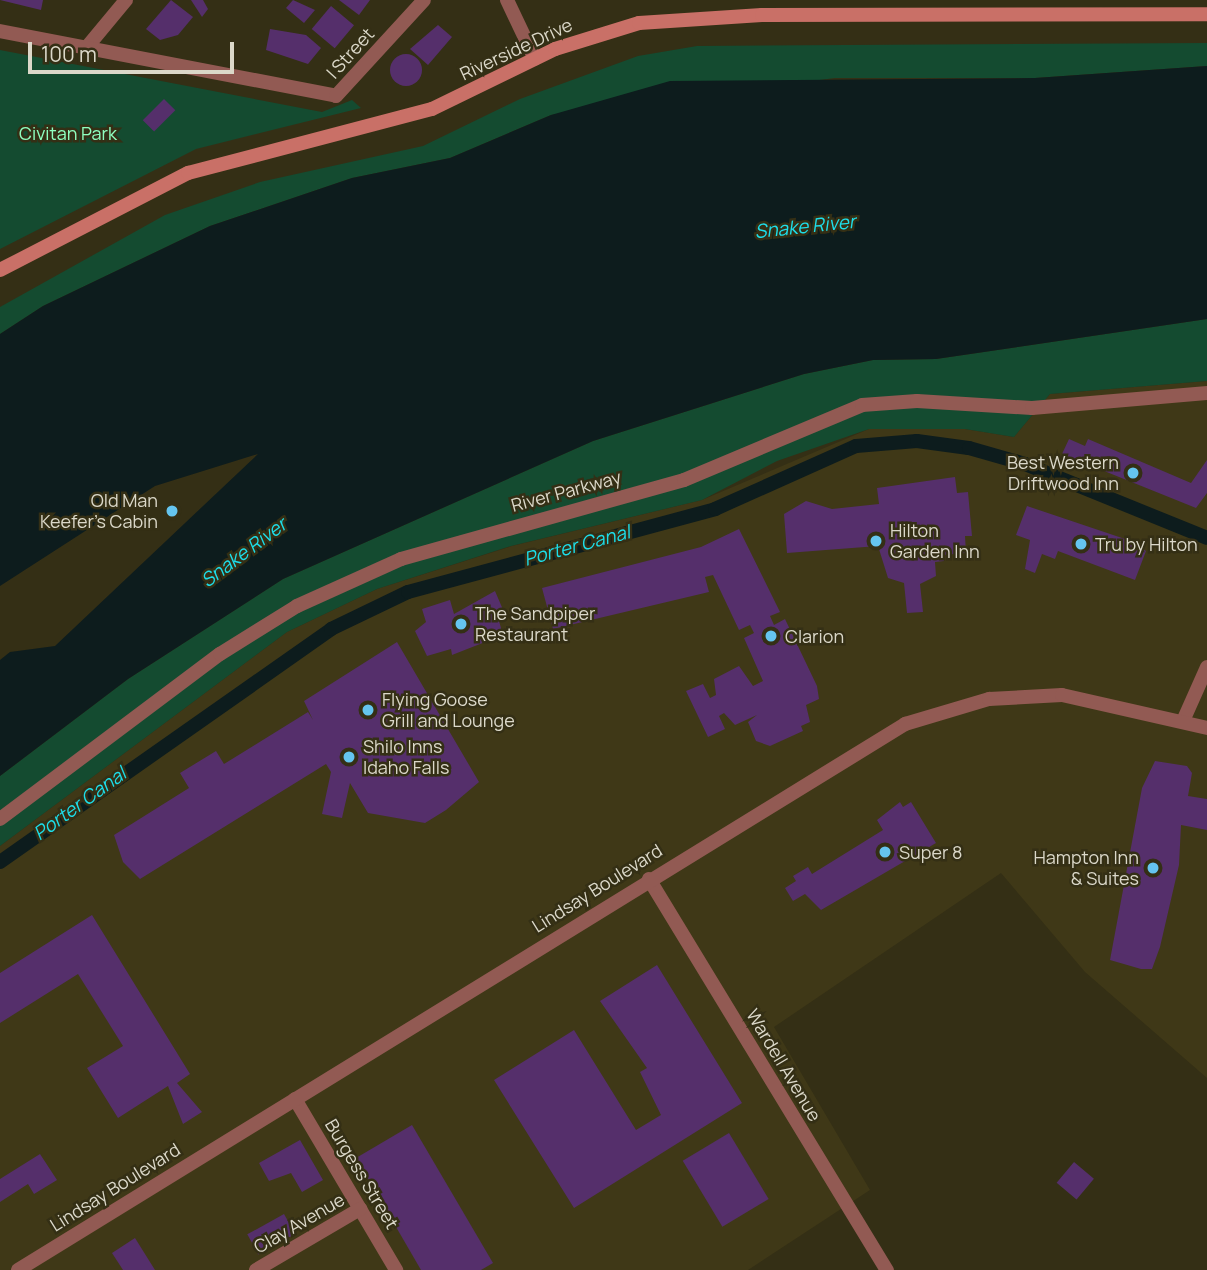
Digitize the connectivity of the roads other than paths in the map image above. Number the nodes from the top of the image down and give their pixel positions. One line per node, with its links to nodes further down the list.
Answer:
1 (126, 0): 6 (street)
2 (424, 0): 6 (street, I Street)
3 (507, 0): 7 (street)
4 (1207, 14): 7 (main road, Riverside Drive)
5 (0, 31): 6 (street)
6 (87, 47)
7 (535, 59): 8 (main road, Riverside Drive)
8 (0, 270)
9 (1207, 393): 13 (street, River Parkway)
10 (1207, 667): 11 (street)
11 (1183, 721): 12 (street, Lindsay Boulevard); 14 (street, Lindsay Boulevard)
12 (1207, 728)
13 (0, 819)
14 (649, 879): 15 (street, Lindsay Boulevard); 20 (street, Wardell Avenue)
15 (295, 1099): 16 (street, Burgess Street); 17 (street, Lindsay Boulevard)
16 (360, 1209): 18 (street, Clay Avenue); 19 (street, Burgess Street)
17 (18, 1270)
18 (256, 1270)
19 (396, 1270)
20 (887, 1270)

